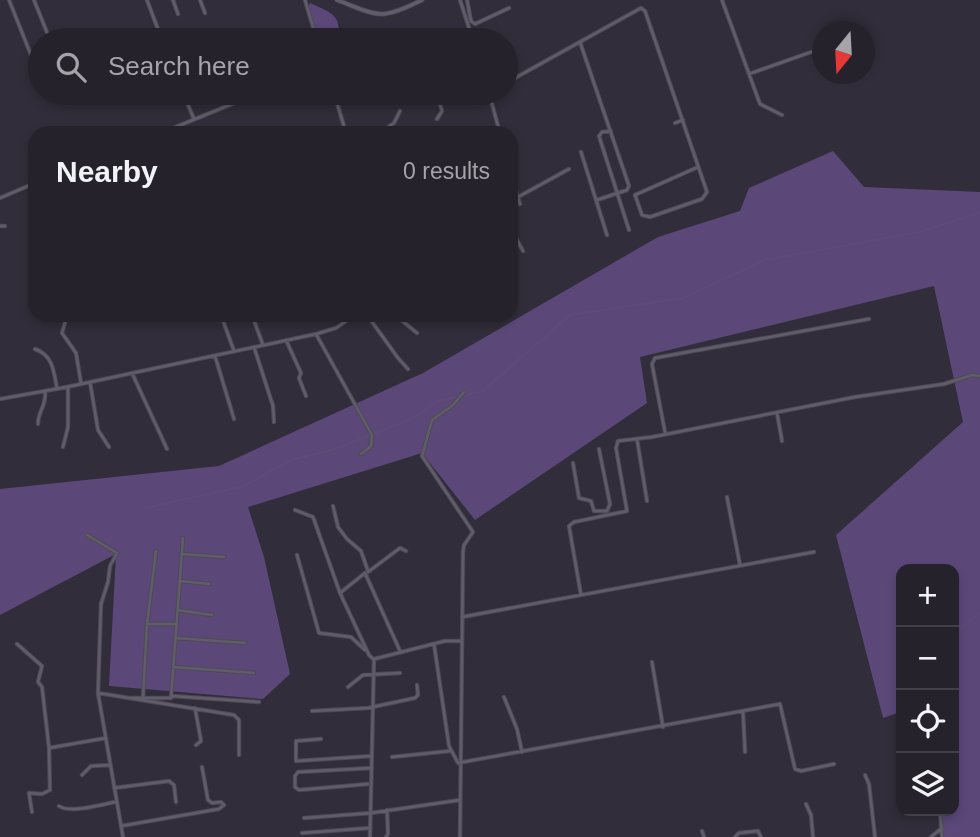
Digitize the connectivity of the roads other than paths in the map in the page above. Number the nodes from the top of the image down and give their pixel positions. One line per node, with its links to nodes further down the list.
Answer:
1 (9, 0): 21 (street)
2 (34, 0): 16 (street)
3 (147, 0): 17 (street)
4 (173, 0): 14 (street)
5 (200, 0): 13 (street)
6 (305, 0): 18 (street)
7 (337, 0): 8 (street)
8 (422, 0)
9 (460, 0): 15 (street)
10 (467, 0): 15 (street)
11 (722, 0): 23 (street)
12 (509, 8): 15 (street)
13 (205, 13)
14 (178, 14)
15 (467, 14): 19 (street)
16 (45, 28)
17 (158, 28)
18 (313, 28)
19 (470, 28)
20 (580, 42): 24 (street); 34 (street); 40 (street)
21 (28, 48)
22 (812, 52): 23 (street)
23 (749, 74): 31 (street)
24 (518, 76)
25 (188, 105): 33 (street)
26 (230, 105): 33 (street)
27 (338, 105): 37 (street)
28 (440, 105): 32 (street)
29 (492, 105): 39 (street)
30 (400, 111): 38 (street)
31 (782, 115)
32 (437, 119)
33 (194, 120): 36 (street)
34 (683, 120): 35 (street); 42 (street)
35 (675, 123)
36 (179, 126)
37 (344, 126)
38 (390, 126)
39 (498, 126)
40 (611, 131): 45 (street); 45 (street)
41 (581, 152): 48 (street)
42 (698, 167): 42 (street)
43 (569, 169): 49 (street)
44 (28, 186): 46 (street)
45 (618, 193): 48 (street); 52 (street)
46 (0, 198)
47 (518, 198): 49 (street)
48 (597, 200): 53 (street)
49 (519, 201)
50 (0, 226): 51 (street)
51 (5, 226)
52 (629, 230)
53 (607, 235)
54 (518, 242): 55 (street)
55 (523, 251)
56 (869, 319): 86 (street)
57 (65, 322): 75 (street)
58 (224, 322): 69 (street)
59 (255, 322): 66 (street)
60 (347, 322): 64 (street)
61 (372, 322): 71 (street)
62 (404, 322): 63 (street)
63 (417, 333)
64 (316, 334): 65 (street); 93 (street)
65 (286, 340): 66 (street); 80 (street)
66 (263, 345): 67 (street)
67 (254, 347): 69 (street); 84 (street)
68 (35, 349): 77 (street)
69 (234, 351): 70 (street)
70 (215, 355): 72 (street); 83 (street)
71 (408, 369)
72 (132, 373): 74 (street); 91 (street)
73 (980, 376): 82 (street)
74 (90, 382): 75 (street); 90 (street)
75 (81, 384): 76 (street)
76 (67, 387): 77 (street); 89 (street)
77 (58, 389): 78 (street)
78 (45, 391): 81 (street); 85 (street)
79 (464, 391): 117 (street)
80 (306, 396)
81 (0, 399)
82 (777, 413): 86 (street); 88 (street)
83 (234, 419)
84 (274, 422)
85 (38, 424)
86 (665, 433): 87 (street)
87 (637, 438): 96 (street); 100 (street)
88 (782, 442)
89 (63, 447)
90 (108, 447)
91 (167, 449)
92 (599, 449): 99 (street)
93 (361, 454)
94 (573, 463): 99 (street)
95 (727, 497): 109 (street)
96 (647, 501)
97 (333, 506): 110 (street)
98 (295, 510): 113 (street)
99 (594, 511): 100 (street)
100 (596, 519): 114 (street)
101 (87, 535): 135 (street)
102 (183, 538): 106 (street)
103 (156, 551): 118 (street)
104 (406, 551): 110 (street)
105 (814, 552): 109 (street)
106 (182, 554): 108 (street); 111 (street)
107 (297, 555): 126 (street)
108 (224, 557)
109 (740, 565): 114 (street)
110 (367, 572): 113 (street); 125 (street)
111 (180, 581): 112 (street); 115 (street)
112 (209, 584)
113 (340, 593): 126 (street)
114 (581, 595): 117 (street)
115 (178, 610): 116 (street); 119 (street)
116 (212, 615)
117 (462, 617): 121 (street)
118 (147, 624): 119 (street); 139 (street)
119 (177, 624): 120 (street)
120 (176, 638): 122 (street); 129 (street)
121 (461, 641): 124 (street); 156 (street)
122 (245, 643)
123 (17, 644): 149 (street)
124 (434, 644): 125 (street); 150 (street)
125 (400, 651): 127 (street)
126 (369, 656): 127 (street)
127 (374, 660): 132 (street)
128 (652, 662): 145 (street)
129 (174, 667): 130 (street); 136 (street)
130 (254, 673)
131 (400, 673): 132 (street)
132 (374, 675): 134 (street); 141 (street)
133 (417, 685): 141 (street)
134 (348, 687)
135 (99, 693): 138 (street); 146 (street)
136 (172, 696): 139 (street); 140 (street)
137 (504, 697): 151 (street)
138 (131, 698): 139 (street); 142 (street)
139 (143, 698)
140 (259, 702)
141 (373, 706): 143 (street); 154 (street)
142 (195, 708): 148 (street); 153 (street)
143 (313, 711)
144 (743, 711): 145 (street); 152 (street); 157 (street)
145 (663, 727): 151 (street)
146 (106, 738): 149 (street); 158 (street)
147 (321, 738): 154 (street)
148 (196, 745)
149 (49, 748): 171 (street)
150 (450, 751): 155 (street); 156 (street)
151 (522, 752): 156 (street)
152 (745, 752)
153 (239, 755)
154 (372, 756): 160 (street)
155 (392, 757)
156 (461, 763): 165 (street)
157 (834, 764)
158 (110, 765): 161 (street); 164 (street)
159 (202, 767): 175 (street)
160 (372, 768): 163 (street); 172 (street)
161 (82, 775)
162 (865, 775): 188 (street)
163 (368, 784)
164 (114, 788): 166 (street); 167 (street)
165 (460, 800): 170 (street); 183 (street)
166 (116, 802): 169 (street); 175 (street)
167 (176, 802)
168 (806, 804): 187 (street)
169 (59, 806)
170 (387, 810): 172 (street); 182 (street)
171 (32, 812)
172 (371, 813): 174 (street); 176 (street)
173 (941, 816): 177 (street)
174 (304, 818)
175 (121, 826): 180 (street)
176 (370, 828): 179 (street); 181 (street)
177 (942, 828): 189 (street); 190 (street)
178 (702, 831): 184 (street)
179 (302, 833)
180 (123, 837)
181 (370, 837)
182 (386, 837)
183 (460, 837)
184 (704, 837)
185 (735, 837): 186 (street)
186 (761, 837)
187 (813, 837)
188 (875, 837)
189 (931, 837)
190 (942, 837)

